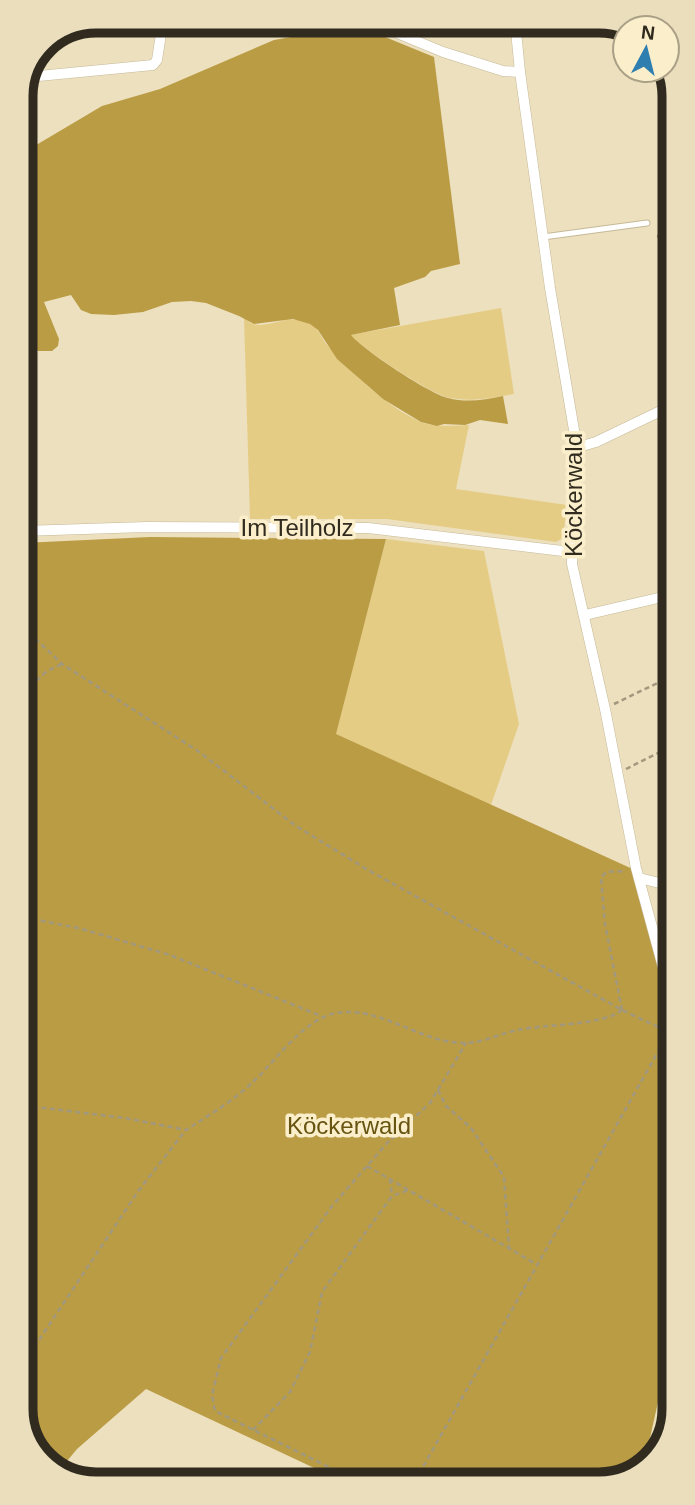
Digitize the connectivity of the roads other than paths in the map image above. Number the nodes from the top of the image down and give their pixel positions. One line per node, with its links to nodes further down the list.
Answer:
1 (161, 33): 5 (street)
2 (397, 33): 4 (street)
3 (517, 33): 4 (street, Köckerwald)
4 (520, 72): 7 (street, Köckerwald)
5 (37, 76)
6 (647, 223): 7 (lane)
7 (542, 237): 9 (street, Köckerwald)
8 (662, 410): 9 (street)
9 (575, 448): 11 (street, Köckerwald)
10 (33, 531): 11 (street, Im Teilholz)
11 (571, 552): 13 (street, Köckerwald)
12 (662, 597): 13 (street)
13 (585, 615): 14 (street, Köckerwald)
14 (638, 874): 15 (street); 16 (street, Köckerwald)
15 (662, 882)
16 (662, 963)

